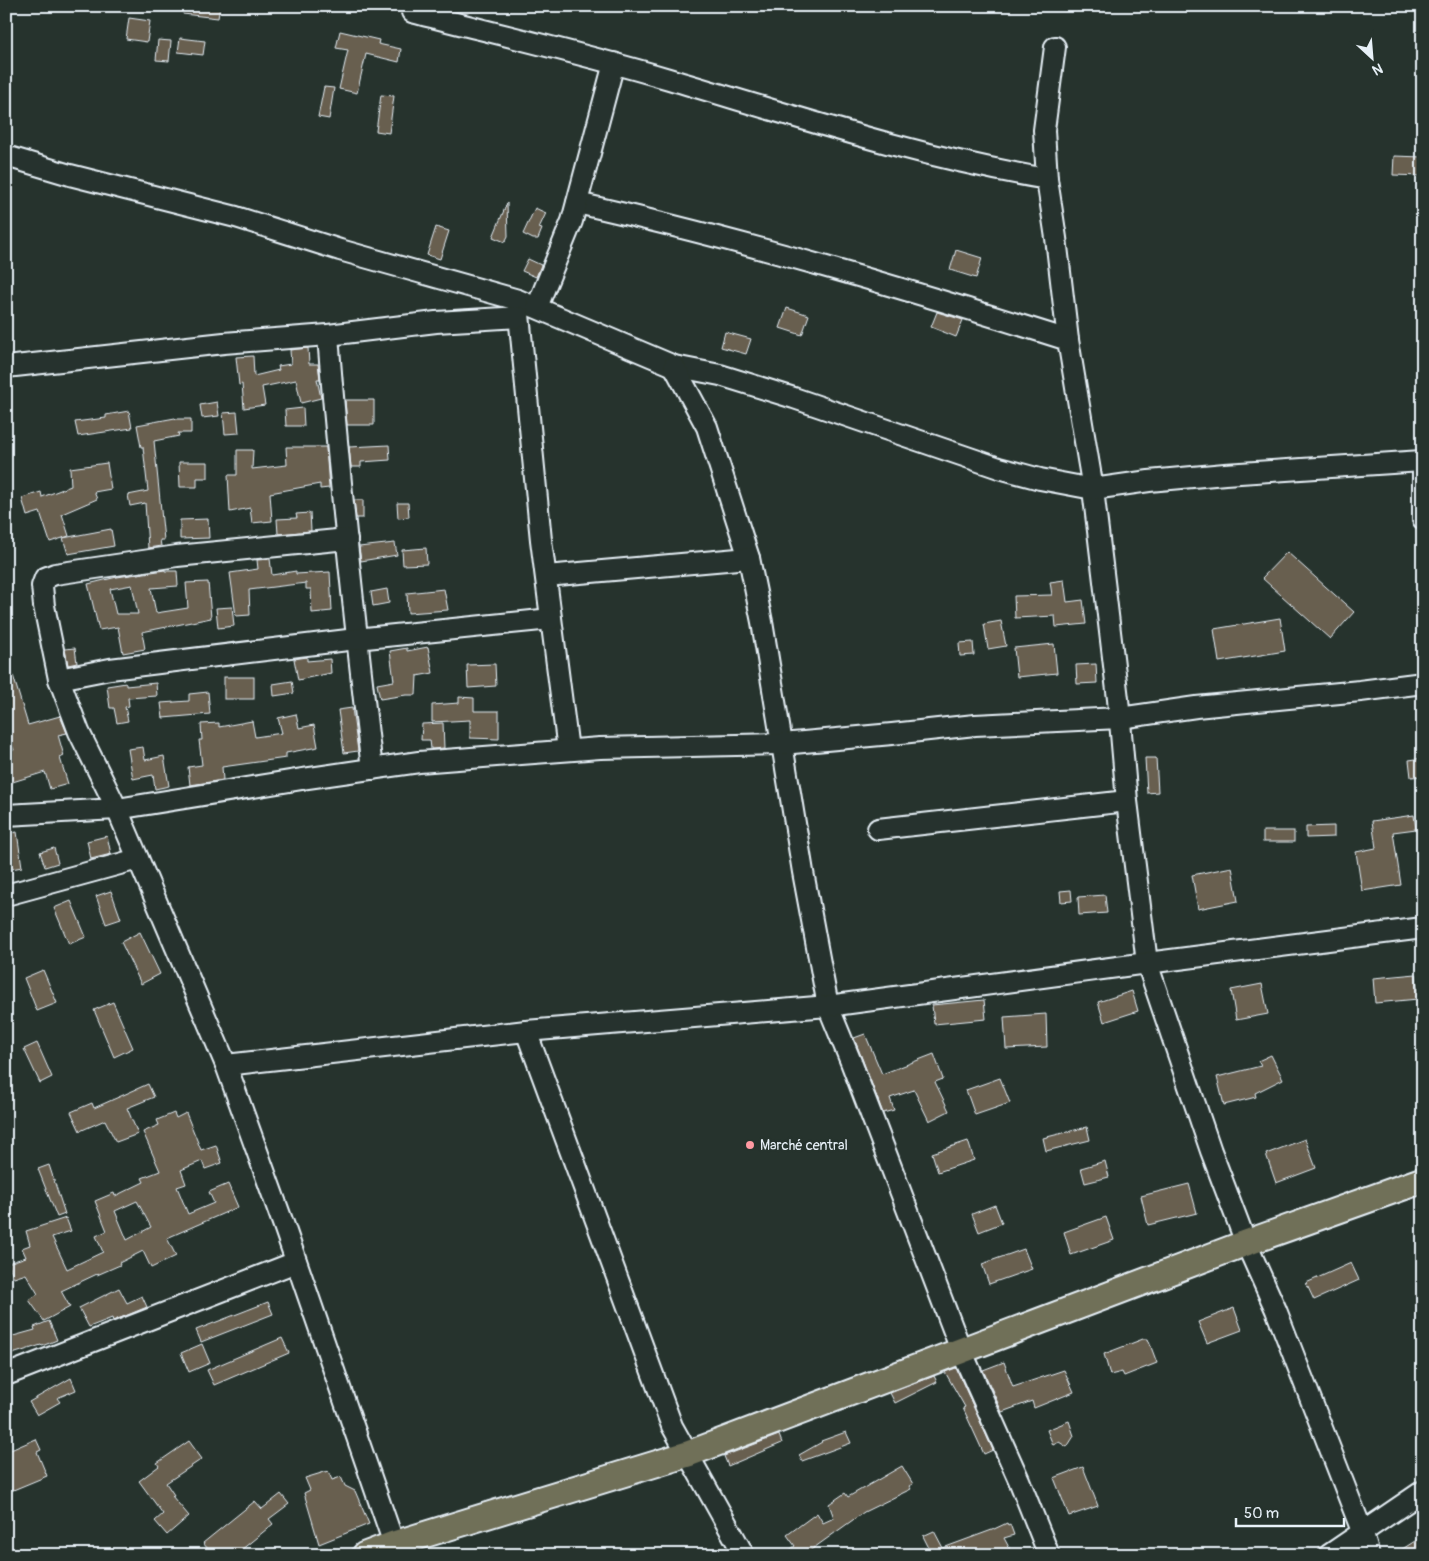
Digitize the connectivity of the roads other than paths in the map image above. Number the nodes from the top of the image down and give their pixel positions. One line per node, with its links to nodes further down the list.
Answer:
1 (412, 12): 3 (street)
2 (1055, 47): 5 (street)
3 (614, 63): 5 (street); 6 (street)
4 (6, 156): 8 (street)
5 (1047, 179): 10 (street)
6 (577, 203): 7 (street); 10 (street)
7 (537, 307): 8 (street); 11 (street)
8 (518, 308): 9 (street); 18 (street)
9 (328, 335): 12 (street); 16 (street)
10 (1068, 340): 14 (street)
11 (674, 366): 14 (street); 17 (street)
12 (6, 367)
13 (1422, 461): 14 (street); 15 (street)
14 (1094, 490): 23 (street)
15 (1423, 519)
16 (347, 540): 20 (street); 21 (street)
17 (748, 558): 18 (street); 24 (street)
18 (546, 576): 19 (street)
19 (551, 619): 20 (street); 25 (street)
20 (356, 639): 21 (street); 26 (street)
21 (59, 679): 28 (street)
22 (1423, 683): 23 (street)
23 (1120, 718): 24 (street); 27 (street)
24 (782, 744): 25 (street); 35 (street)
25 (568, 750): 26 (street)
26 (372, 769): 28 (street)
27 (1127, 801): 30 (street); 34 (street)
28 (117, 809): 29 (street); 31 (street)
29 (6, 815)
30 (878, 829)
31 (138, 859): 32 (street); 37 (street)
32 (6, 896)
33 (1423, 928): 34 (street)
34 (1147, 962): 35 (street); 39 (street)
35 (828, 1006): 36 (street); 41 (street)
36 (526, 1031): 37 (street); 43 (street)
37 (226, 1064): 40 (street)
38 (1423, 1180): 39 (main road)
39 (1246, 1242): 41 (main road); 45 (street)
40 (296, 1262): 42 (street); 46 (street)
41 (961, 1350): 43 (main road); 49 (street)
42 (6, 1375)
43 (688, 1454): 46 (main road); 48 (street)
44 (1423, 1491): 45 (street)
45 (1362, 1531): 50 (street); 51 (street)
46 (397, 1549): 47 (main road)
47 (365, 1555)
48 (744, 1555)
49 (1049, 1555)
50 (1329, 1555)
51 (1368, 1555)

